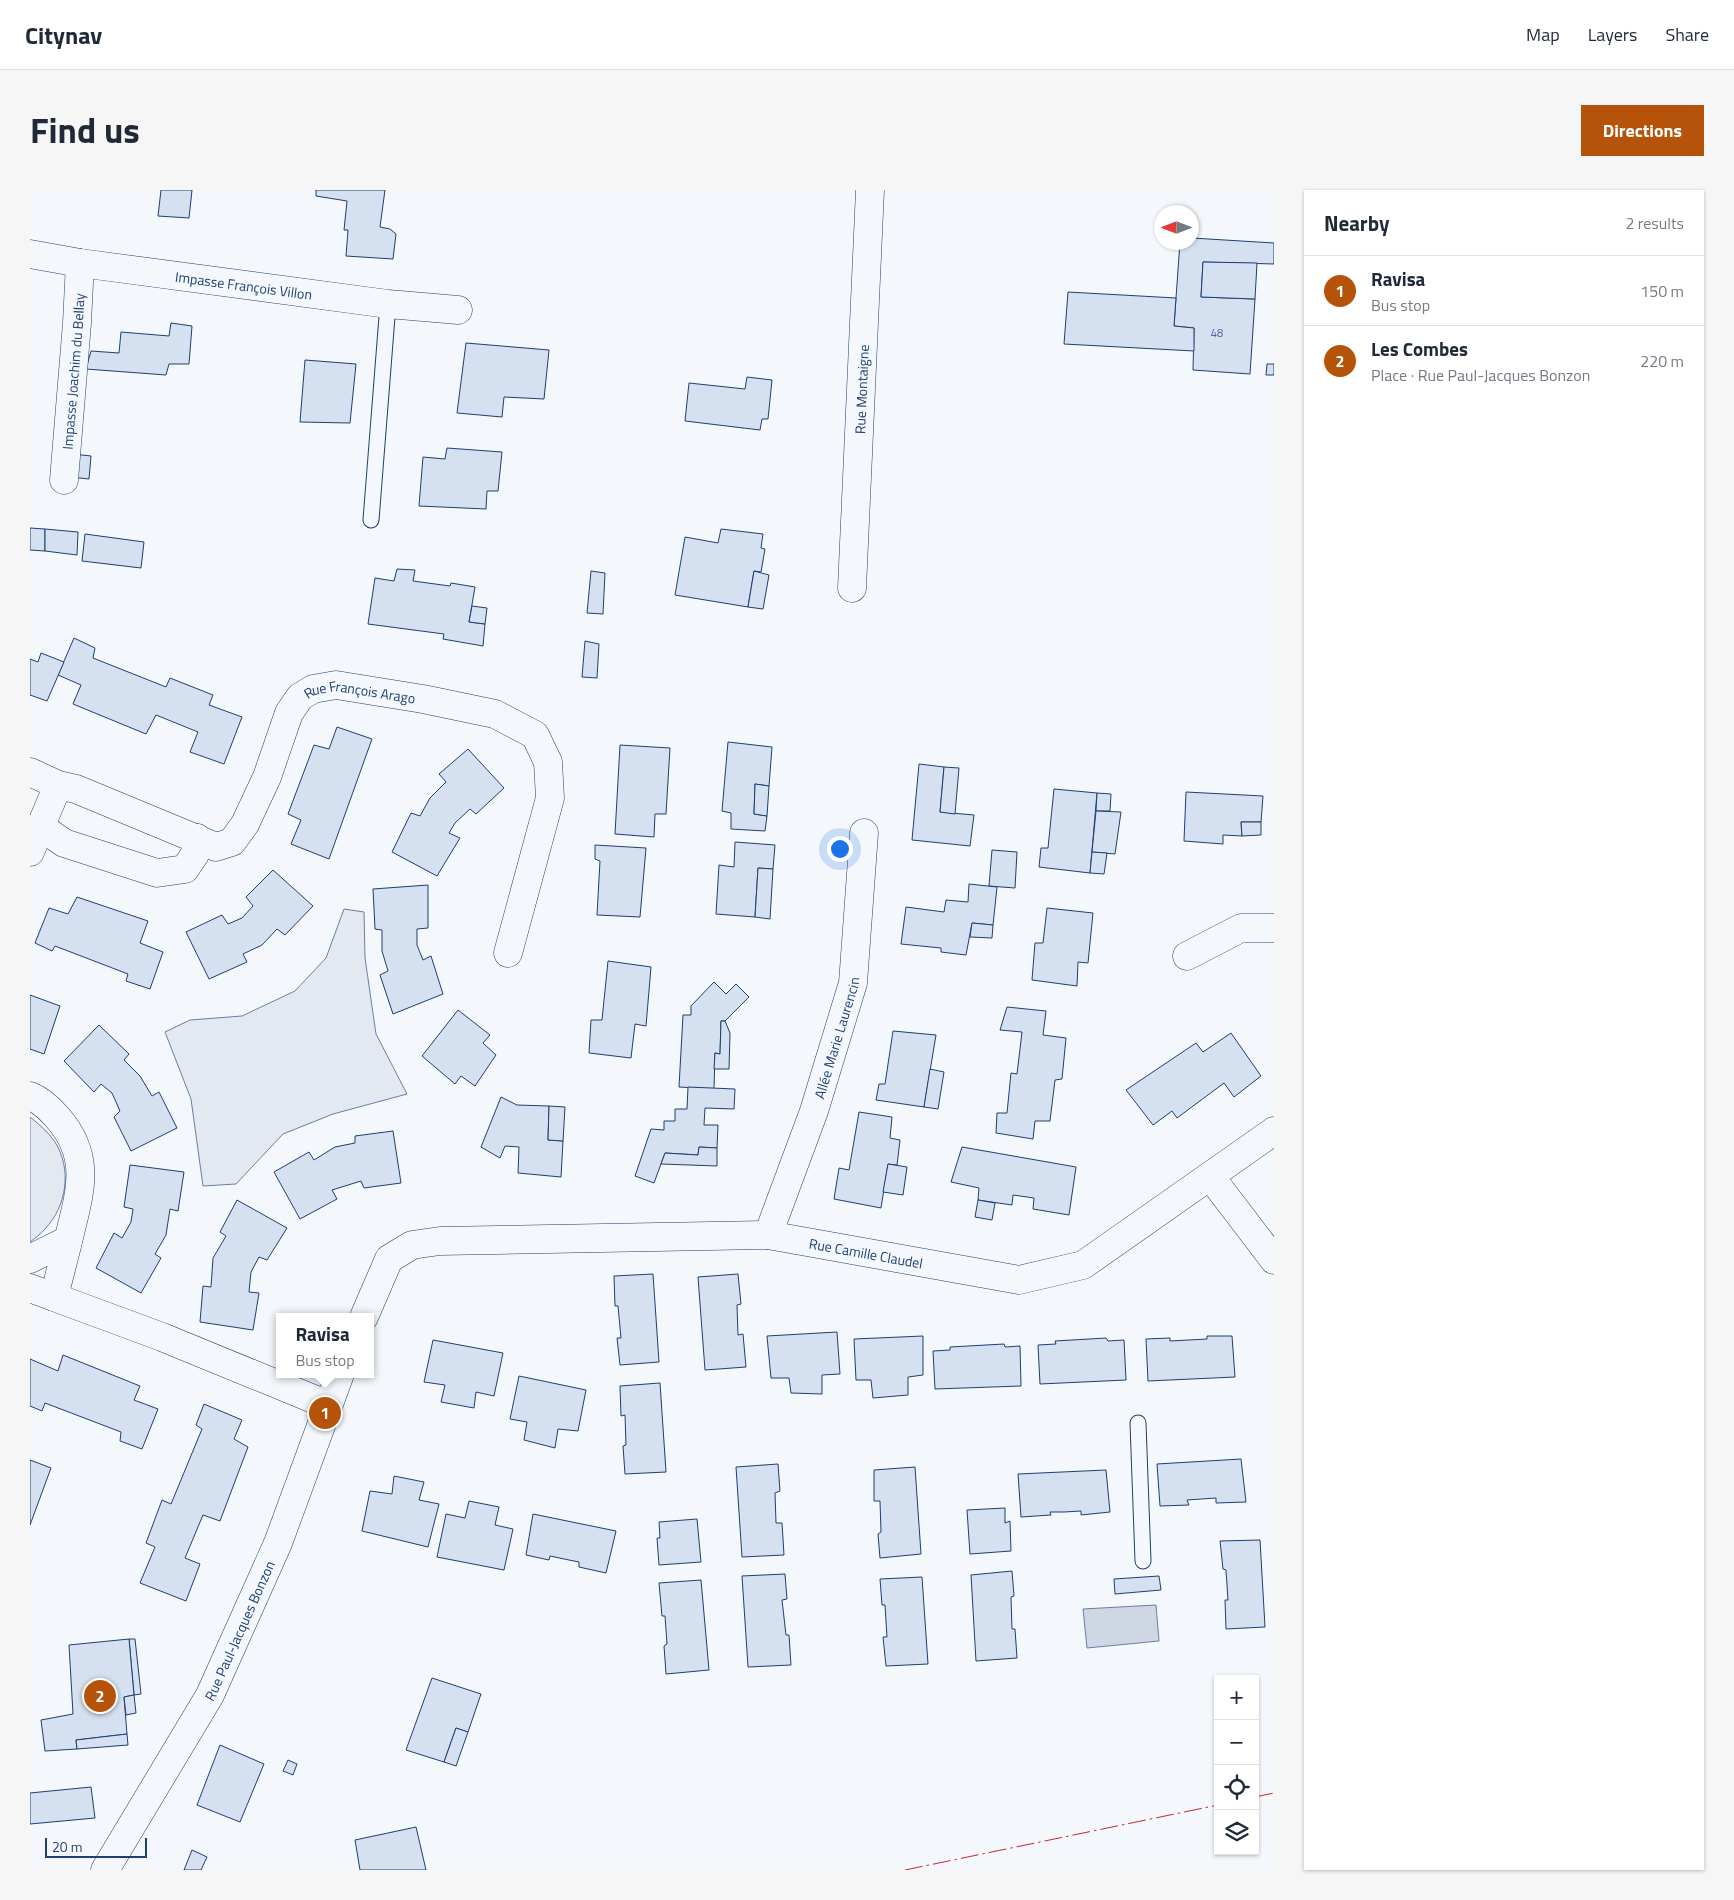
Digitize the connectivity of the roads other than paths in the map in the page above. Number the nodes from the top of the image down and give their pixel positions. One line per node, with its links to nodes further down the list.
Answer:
1 (870, 190): 8 (street, Rue Montaigne)
2 (30, 254): 3 (street, Impasse François Villon)
3 (80, 263): 4 (street, Impasse François Villon); 6 (street, Impasse Joachim du Bellay)
4 (388, 304): 5 (street, Impasse François Villon); 7 (lane)
5 (458, 310)
6 (64, 480)
7 (371, 520)
8 (852, 588)
9 (30, 772): 10 (street, Rue François Arago)
10 (58, 785): 11 (street); 13 (street, Rue François Arago)
11 (41, 827): 13 (street); 14 (street)
12 (864, 833): 21 (street, Allée Marie Laurencin)
13 (197, 838): 16 (street, Rue François Arago)
14 (30, 852)
15 (1274, 928): 17 (street)
16 (508, 953)
17 (1187, 956)
18 (30, 1096): 22 (street)
19 (1274, 1131): 20 (street)
20 (1210, 1176): 21 (street, Rue Camille Claudel); 24 (street)
21 (768, 1235): 26 (street, Rue Camille Claudel)
22 (68, 1240): 23 (street); 25 (street)
23 (30, 1260)
24 (1274, 1260)
25 (42, 1292): 28 (street)
26 (366, 1313)
27 (338, 1378): 28 (street, Rue Paul-Jacques Bonzon)
28 (328, 1405): 31 (street, Rue Paul-Jacques Bonzon)
29 (1138, 1423): 30 (lane)
30 (1143, 1561)
31 (104, 1870)

